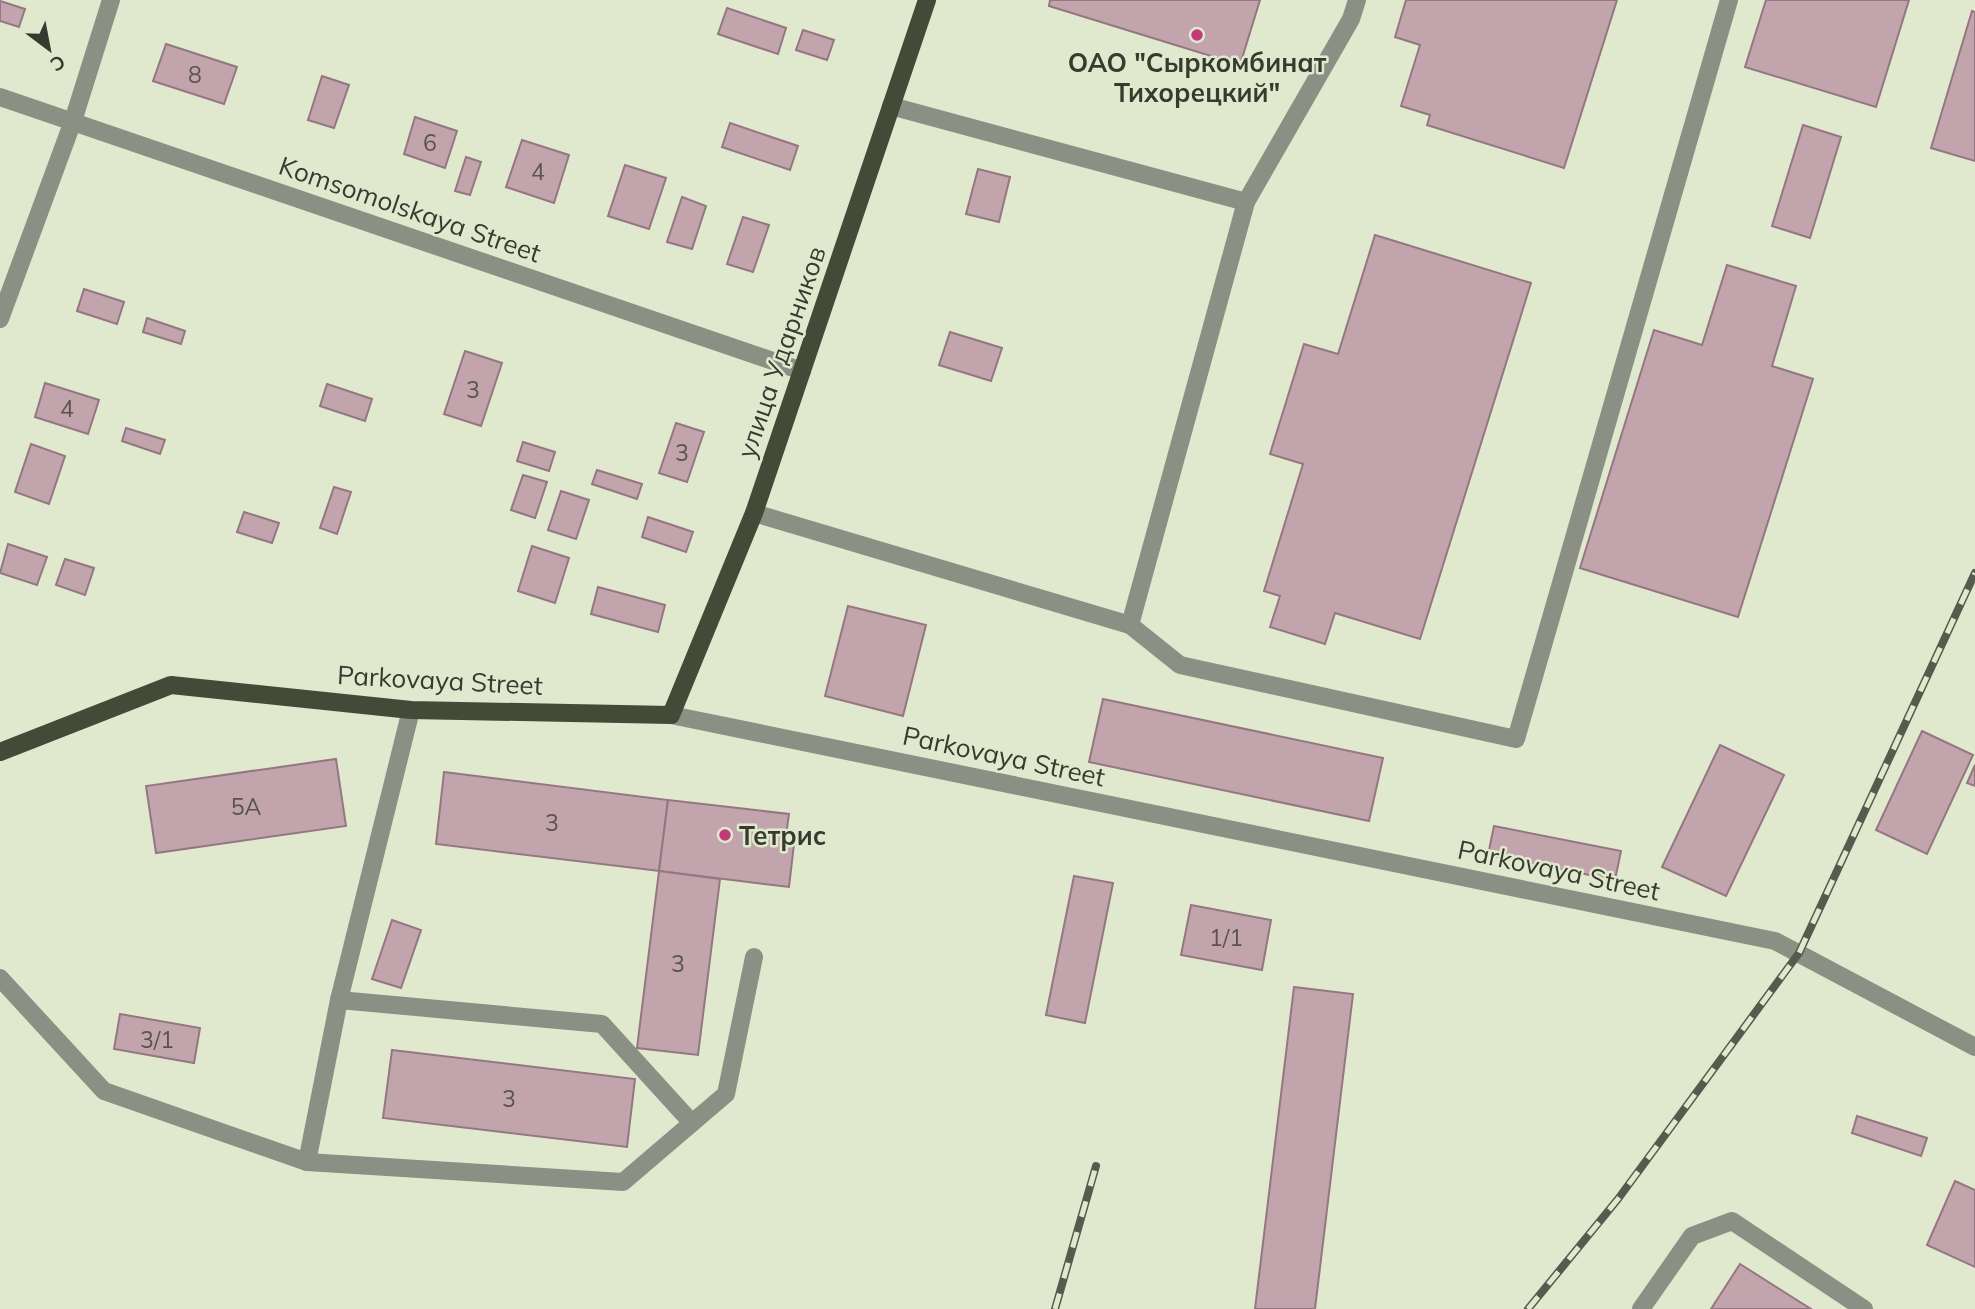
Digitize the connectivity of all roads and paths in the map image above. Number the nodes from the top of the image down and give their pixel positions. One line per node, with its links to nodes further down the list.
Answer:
1 (111, 0): 7 (street)
2 (927, 0): 6 (main road, улица Ударников)
3 (1357, 0): 8 (street)
4 (1729, 0): 12 (street)
5 (0, 97): 7 (street, Komsomolskaya Street)
6 (891, 106): 8 (street); 10 (main road, улица Ударников)
7 (73, 121): 9 (street); 10 (street, Komsomolskaya Street)
8 (1245, 202): 12 (street)
9 (0, 319)
10 (802, 371): 11 (main road, улица Ударников)
11 (754, 513): 12 (street); 14 (main road, улица Ударников)
12 (1130, 625)
13 (411, 710): 14 (main road, Parkovaya Street); 15 (main road, Parkovaya Street); 18 (street)
14 (671, 715): 19 (street, Parkovaya Street)
15 (0, 752)
16 (754, 957): 20 (street)
17 (0, 978): 21 (street)
18 (339, 1000): 20 (street); 21 (street)
19 (1975, 1047)
20 (692, 1123): 21 (street)
21 (307, 1162)
22 (1641, 1309): 23 (street)
23 (1864, 1309)

